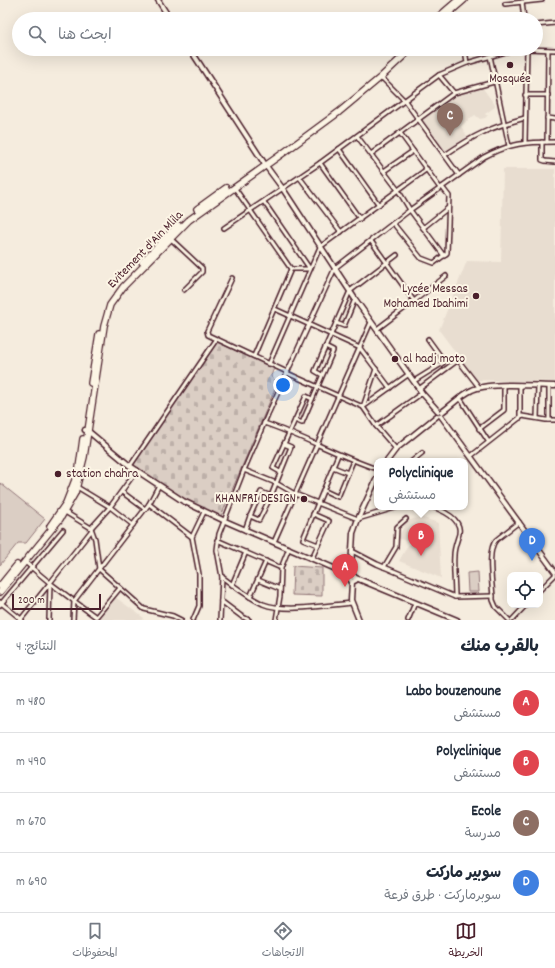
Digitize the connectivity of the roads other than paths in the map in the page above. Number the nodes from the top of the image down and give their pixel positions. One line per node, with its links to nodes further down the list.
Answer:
1 (158, 0): 8 (street)
2 (458, 0): 9 (highway)
3 (464, 0): 10 (highway)
4 (542, 0): 5 (street)
5 (527, 1): 6 (street)
6 (522, 2): 7 (street); 11 (street)
7 (505, 4)
8 (166, 12)
9 (444, 12)
10 (450, 12)
11 (523, 12)
12 (555, 23): 13 (street)
13 (543, 24)
14 (543, 50): 15 (street)
15 (548, 50): 16 (street); 29 (street)
16 (555, 50)
17 (195, 56): 49 (street)
18 (398, 56): 49 (highway, Evitement d'Ain Mlila)
19 (404, 56): 25 (highway, Evitement d'Ain Mlila)
20 (466, 56): 23 (street)
21 (490, 56): 23 (street); 26 (street)
22 (527, 56): 28 (street)
23 (467, 63): 24 (street)
24 (440, 75): 27 (street); 30 (street)
25 (381, 77): 30 (street); 49 (highway, Evitement d'Ain Mlila)
26 (494, 82): 27 (street); 35 (street)
27 (454, 93): 33 (street)
28 (526, 95): 29 (street); 31 (street)
29 (548, 95): 32 (street)
30 (405, 100): 33 (street); 37 (street)
31 (525, 118): 35 (street); 38 (street)
32 (548, 118): 34 (street); 40 (street)
33 (418, 119): 36 (street); 46 (street)
34 (555, 119)
35 (503, 123): 42 (street); 46 (street)
36 (400, 133): 44 (street); 45 (street)
37 (357, 136): 43 (street); 45 (street)
38 (524, 142): 39 (street); 42 (street)
39 (542, 142): 40 (street); 47 (street)
40 (547, 142): 41 (street)
41 (555, 142)
42 (509, 146): 52 (street)
43 (339, 149): 48 (street); 59 (street)
44 (413, 151): 50 (street); 51 (street)
45 (371, 154): 51 (street)
46 (445, 155): 52 (street)
47 (555, 162)
48 (320, 163): 53 (street); 63 (street)
49 (265, 164): 54 (highway, Evitement d'Ain Mlila); 56 (street); 123 (highway, Evitement d'Ain Mlila)
50 (427, 169): 55 (street); 57 (street)
51 (384, 171): 57 (street)
52 (459, 175): 55 (street)
53 (300, 178): 56 (street); 67 (street)
54 (234, 187): 62 (street); 68 (highway, Evitement d'Ain Mlila)
55 (441, 188): 60 (street); 61 (street)
56 (283, 189): 58 (street); 70 (street)
57 (398, 190): 59 (street); 61 (street)
58 (264, 202): 62 (street); 76 (street)
59 (379, 205): 63 (street)
60 (448, 208): 66 (street); 72 (street)
61 (410, 210): 64 (street); 66 (street)
62 (251, 211): 65 (street); 75 (street)
63 (360, 219): 67 (street)
64 (393, 223): 69 (street); 72 (street)
65 (224, 228)
66 (423, 228): 72 (street)
67 (341, 232): 70 (street)
68 (171, 239): 79 (street); 123 (highway, Evitement d'Ain Mlila)
69 (370, 241): 73 (street); 74 (street)
70 (320, 247): 74 (street); 76 (street)
71 (397, 255): 73 (street)
72 (444, 256)
73 (387, 263): 80 (street); 82 (street)
74 (335, 268): 80 (street); 87 (street)
75 (291, 269): 76 (street); 83 (street)
76 (310, 269): 84 (street)
77 (446, 276): 82 (street)
78 (232, 278): 91 (street)
79 (184, 290)
80 (350, 291): 81 (street); 86 (street)
81 (355, 299): 85 (street); 86 (street)
82 (414, 301): 88 (street)
83 (275, 309): 84 (street); 94 (street)
84 (291, 316): 87 (street); 95 (street)
85 (371, 322): 88 (street); 93 (street)
86 (336, 323): 89 (street)
87 (310, 324): 89 (street); 97 (street)
88 (377, 329): 98 (street)
89 (331, 334): 92 (street); 93 (street)
90 (428, 339): 100 (street)
91 (216, 340): 94 (street); 135 (street)
92 (325, 347): 99 (street); 99 (street)
93 (360, 348): 96 (street); 110 (street)
94 (254, 356): 95 (street)
95 (269, 364): 97 (street)
96 (376, 369): 108 (street); 113 (street)
97 (287, 373): 106 (street); 120 (street)
98 (409, 374): 100 (street); 108 (street)
99 (322, 375): 106 (street)
100 (414, 382): 109 (street)
101 (520, 385): 102 (street); 103 (street); 115 (street)
102 (504, 386): 107 (street); 122 (street)
103 (538, 386): 104 (street); 116 (street)
104 (549, 386): 105 (street); 118 (street)
105 (555, 386)
106 (317, 387): 110 (street); 112 (street)
107 (479, 387): 109 (street); 111 (street)
108 (390, 388): 113 (street)
109 (421, 391): 114 (street); 121 (street)
110 (339, 397): 113 (street); 127 (street)
111 (460, 398): 114 (street); 122 (street)
112 (312, 399): 117 (street); 117 (street)
113 (363, 407): 121 (street)
114 (440, 414): 128 (street); 131 (street)
115 (520, 418): 116 (street); 125 (street)
116 (537, 418): 118 (street)
117 (295, 420): 124 (street)
118 (549, 420): 119 (street)
119 (555, 420)
120 (264, 423): 124 (street); 139 (street)
121 (376, 426): 128 (street)
122 (479, 429): 125 (street)
123 (86, 430): 135 (street); 145 (highway, Evitement d'Ain Mlila); 188 (highway, Evitement d'Ain Mlila)
124 (289, 431): 126 (street); 127 (street)
125 (488, 441): 131 (street)
126 (284, 444): 140 (street); 140 (street)
127 (317, 445): 130 (street); 148 (street)
128 (396, 449): 132 (street)
129 (422, 453): 133 (street)
130 (338, 455): 134 (street); 136 (street)
131 (471, 456): 163 (street)
132 (389, 458)
133 (416, 458)
134 (353, 461): 137 (street); 141 (street)
135 (130, 466): 138 (street)
136 (333, 467): 141 (street); 146 (street)
137 (374, 468)
138 (137, 470): 144 (street); 147 (street)
139 (244, 470): 142 (street); 162 (street)
140 (280, 472): 142 (street)
141 (348, 473): 146 (street)
142 (276, 483): 148 (street); 149 (street)
143 (374, 484): 160 (street)
144 (159, 485): 151 (street); 157 (street)
145 (77, 487): 152 (street); 156 (highway, Evitement d'Ain Mlila)
146 (323, 490): 150 (street)
147 (122, 492): 152 (street); 153 (street)
148 (295, 494): 150 (street); 170 (street)
149 (271, 496): 159 (street); 159 (street)
150 (318, 503): 158 (street); 160 (street)
151 (149, 504): 153 (street); 168 (street)
152 (110, 507): 164 (street); 166 (street)
153 (145, 509): 164 (street)
154 (388, 510): 160 (street)
155 (439, 510): 193 (street)
156 (65, 512): 166 (street); 177 (highway, Evitement d'Ain Mlila)
157 (204, 512): 162 (street); 168 (street)
158 (313, 514): 171 (street); 171 (street)
159 (250, 516): 167 (street)
160 (358, 519): 173 (street)
161 (406, 519): 179 (street)
162 (224, 521): 167 (street); 169 (street)
163 (519, 522): 182 (street); 194 (street)
164 (133, 525): 181 (street)
165 (63, 530): 178 (street)
166 (91, 530): 181 (street); 186 (street)
167 (245, 530): 170 (street)
168 (192, 537): 208 (street)
169 (217, 540): 174 (street); 183 (street)
170 (274, 542): 172 (street)
171 (318, 545): 175 (street)
172 (289, 548): 175 (street); 180 (street)
173 (352, 550): 179 (street); 184 (street)
174 (246, 552): 176 (street); 187 (street)
175 (312, 558): 184 (street)
176 (266, 561): 180 (street); 185 (street)
177 (25, 562): 178 (street); 192 (highway, Evitement d'Ain Mlila)
178 (31, 567): 186 (street); 199 (street)
179 (384, 567): 193 (street)
180 (281, 568): 191 (street)
181 (99, 569): 190 (street); 196 (street)
182 (555, 573): 189 (street)
183 (222, 577): 187 (street); 197 (street)
184 (353, 577): 198 (street); 200 (street)
185 (258, 580): 191 (street); 195 (street)
186 (50, 583): 196 (street); 204 (street); 205 (street)
187 (232, 585): 195 (street)
188 (0, 586)
189 (543, 587)
190 (120, 588): 203 (street); 207 (street)
191 (280, 589): 201 (street)
192 (0, 592)
193 (455, 596): 194 (street)
194 (493, 596): 215 (street)
195 (250, 597): 201 (street)
196 (74, 601): 203 (street); 206 (street)
197 (221, 601): 209 (street); 210 (street)
198 (352, 602): 201 (street); 212 (street)
199 (0, 603): 204 (street)
200 (415, 603): 213 (street); 214 (street)
201 (278, 608): 211 (street)
202 (523, 608): 215 (street)
203 (95, 619)
204 (21, 620)
205 (49, 620)
206 (73, 620)
207 (181, 620)
208 (192, 620)
209 (220, 620)
210 (249, 620)
211 (276, 620)
212 (359, 620)
213 (408, 620)
214 (457, 620)
215 (510, 620)

